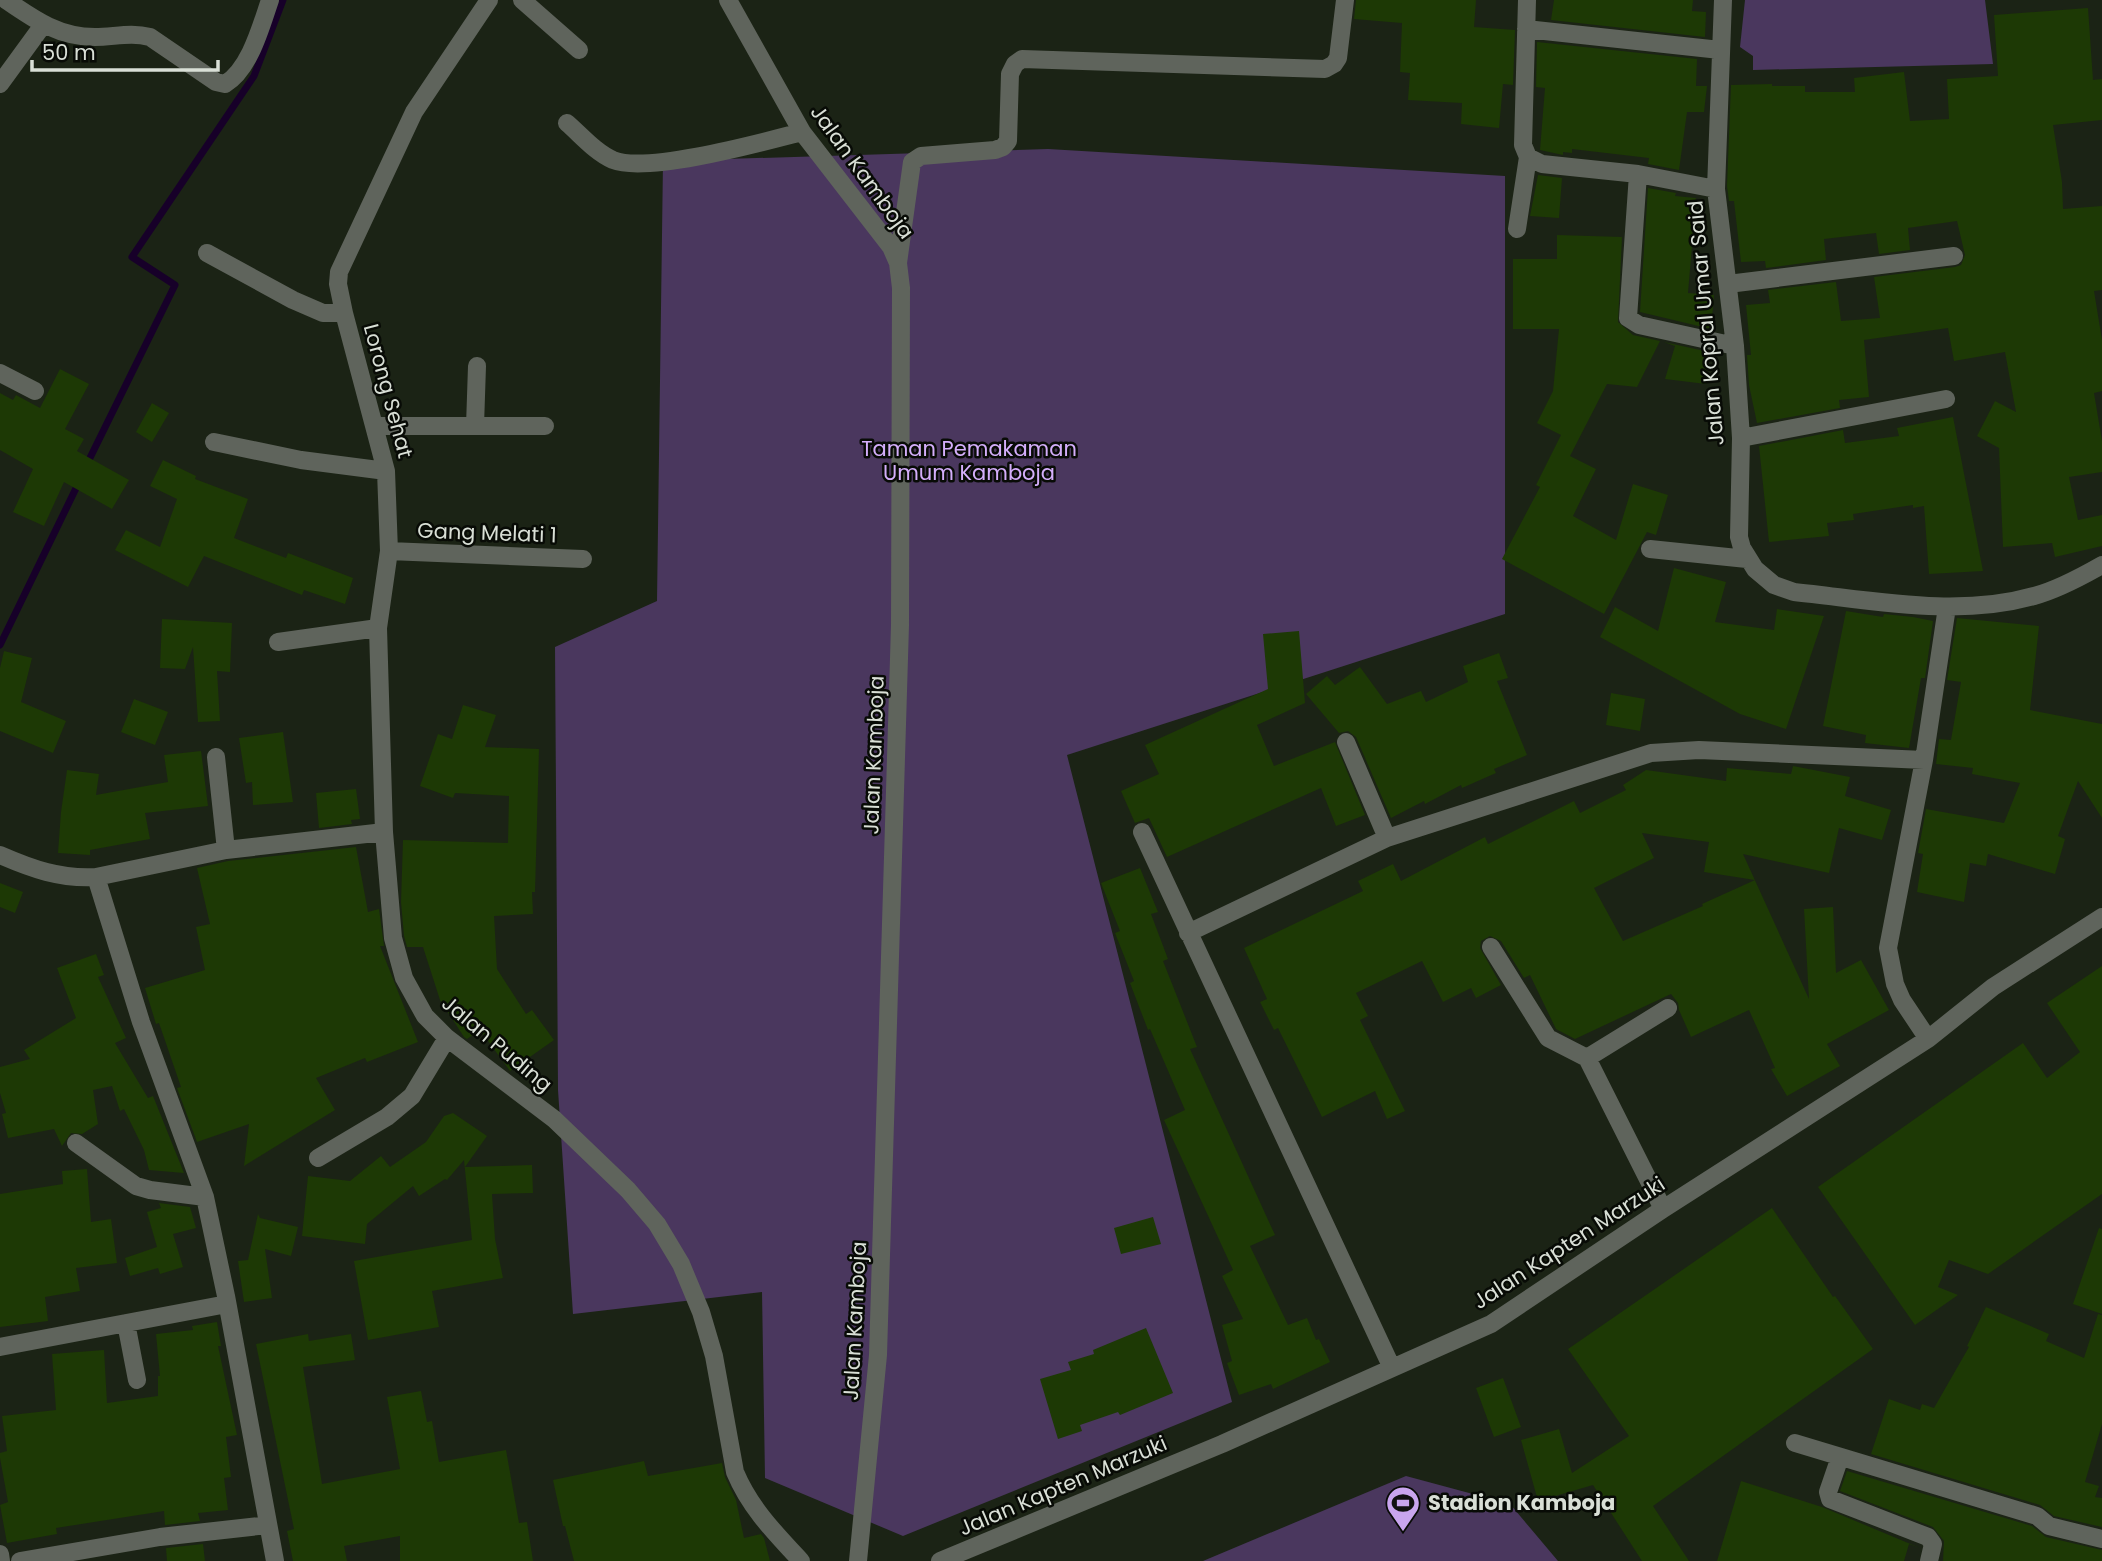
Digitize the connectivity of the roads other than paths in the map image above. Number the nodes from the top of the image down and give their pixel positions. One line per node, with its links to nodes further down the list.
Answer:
1 (6, 0): 9 (street)
2 (270, 0): 9 (street)
3 (489, 0): 24 (street, Lorong Sehat)
4 (522, 0): 11 (street)
5 (729, 0): 15 (street, Jalan Kamboja)
6 (1345, 0): 22 (street)
7 (1527, 0): 10 (street)
8 (1723, 0): 12 (street, Jalan Kopral Umar Said)
9 (43, 26): 13 (street)
10 (1526, 29): 12 (street); 16 (street)
11 (579, 50)
12 (1720, 50): 18 (street, Jalan Kopral Umar Said)
13 (0, 84)
14 (567, 123): 15 (street)
15 (803, 132): 22 (street, Jalan Kamboja)
16 (1528, 156): 17 (street); 19 (street)
17 (1638, 174): 18 (street); 25 (street)
18 (1716, 189): 23 (street, Jalan Kopral Umar Said)
19 (1517, 229)
20 (207, 253): 24 (street)
21 (1954, 256): 23 (street)
22 (898, 263): 78 (street, Jalan Kamboja)
23 (1728, 284): 25 (street, Jalan Kopral Umar Said)
24 (344, 313): 30 (street, Lorong Sehat)
25 (1735, 346): 33 (street, Jalan Kopral Umar Said)
26 (477, 366): 31 (street)
27 (0, 373): 28 (street)
28 (35, 391)
29 (1946, 399): 33 (street)
30 (375, 426): 31 (street); 35 (street, Lorong Sehat)
31 (475, 426): 32 (street)
32 (545, 426)
33 (1741, 438): 39 (street, Jalan Kopral Umar Said)
34 (214, 442): 35 (street)
35 (386, 471): 37 (street, Lorong Sehat)
36 (1650, 549): 39 (street)
37 (389, 551): 38 (street, Gang Melati 1); 42 (street, Lorong Sehat)
38 (583, 559)
39 (1747, 559): 41 (street)
40 (2102, 565): 41 (street)
41 (1947, 607): 46 (street)
42 (378, 628): 43 (street); 47 (street, Lorong Sehat)
43 (278, 642)
44 (1346, 742): 49 (street)
45 (216, 757): 50 (street)
46 (1924, 760): 49 (street); 58 (street)
47 (384, 832): 50 (street); 57 (street, Jalan Puding)
48 (1142, 832): 54 (street)
49 (1387, 838): 54 (street)
50 (226, 850): 52 (street)
51 (0, 855): 52 (street)
52 (96, 877): 62 (street)
53 (2102, 917): 58 (street, Jalan Kapten Marzuki)
54 (1188, 933): 67 (street)
55 (1491, 947): 59 (street)
56 (1668, 1009): 59 (street)
57 (447, 1038): 61 (street); 77 (street, Jalan Puding)
58 (1928, 1039): 63 (street, Jalan Kapten Marzuki)
59 (1587, 1058): 63 (street)
60 (76, 1143): 62 (street)
61 (317, 1158)
62 (205, 1197): 64 (street)
63 (1663, 1209): 67 (street, Jalan Kapten Marzuki)
64 (228, 1304): 65 (street); 71 (street)
65 (126, 1323): 66 (street); 68 (street)
66 (0, 1347)
67 (1392, 1368): 79 (street, Jalan Kapten Marzuki)
68 (137, 1380)
69 (1795, 1443): 70 (street)
70 (1840, 1457): 72 (street); 80 (street)
71 (268, 1525): 75 (street); 76 (street)
72 (2102, 1539)
73 (0, 1554): 74 (street)
74 (1, 1561)
75 (20, 1561)
76 (275, 1561)
77 (801, 1561)
78 (858, 1561)
79 (940, 1561)
80 (1929, 1561)

